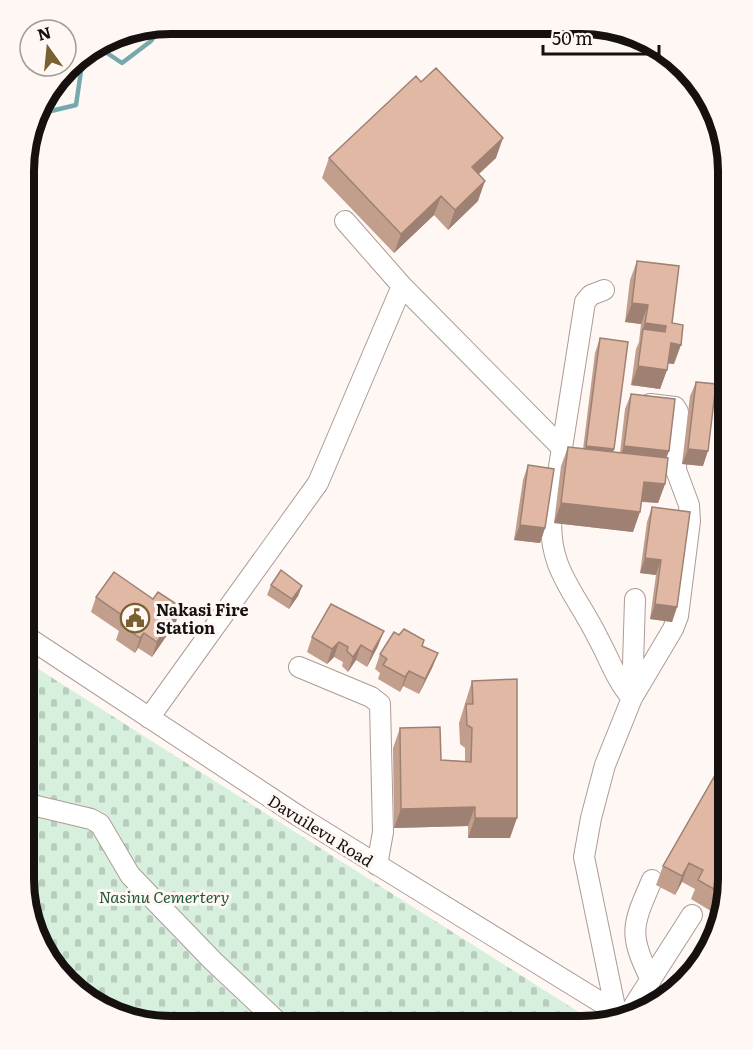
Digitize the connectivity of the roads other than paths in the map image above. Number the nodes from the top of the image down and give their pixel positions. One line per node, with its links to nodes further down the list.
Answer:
1 (345, 221): 2 (street)
2 (402, 286): 5 (street); 10 (street)
3 (604, 290): 5 (street)
4 (638, 402): 9 (street)
5 (562, 448): 9 (street)
6 (635, 599): 9 (street)
7 (34, 642): 10 (street, Davuilevu Road)
8 (299, 668): 12 (street)
9 (632, 698): 17 (street)
10 (149, 718): 12 (street, Davuilevu Road)
11 (34, 805): 19 (street)
12 (377, 865): 18 (street, Davuilevu Road)
13 (652, 880): 15 (street)
14 (692, 915): 15 (street)
15 (651, 980): 16 (street)
16 (628, 1007)
17 (621, 1010)
18 (617, 1011)
19 (271, 1016)

